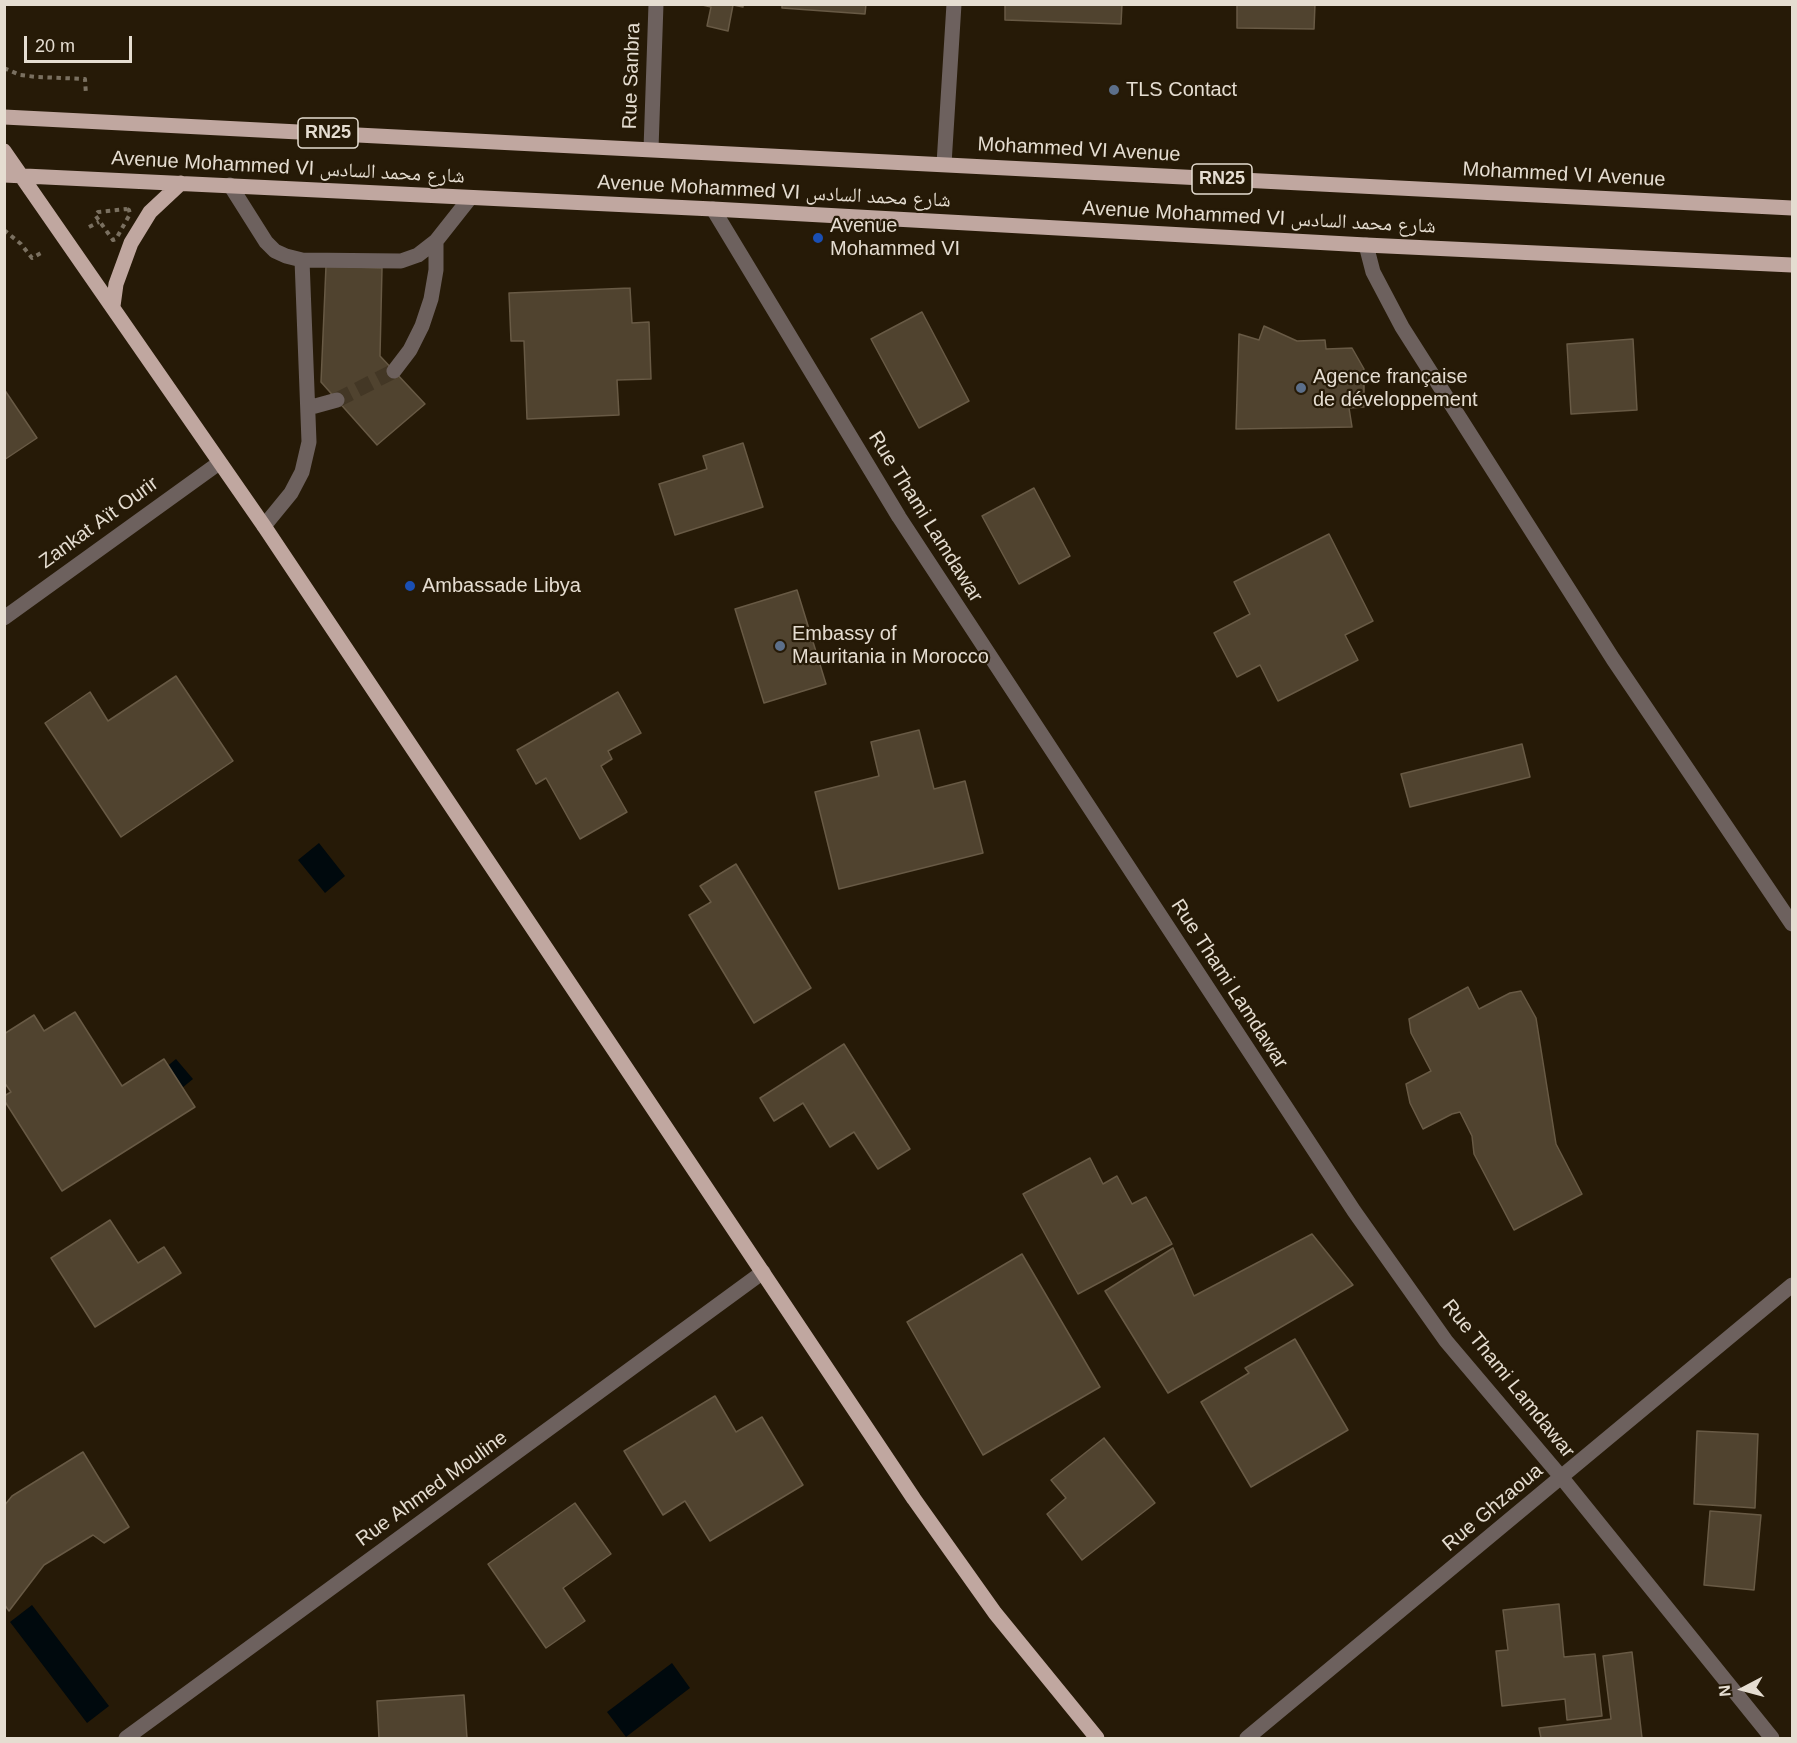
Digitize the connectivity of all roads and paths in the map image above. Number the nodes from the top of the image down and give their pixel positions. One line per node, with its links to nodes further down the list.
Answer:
1 (656, 4): 4 (street, Rue Sanbra)
2 (954, 4): 6 (street)
3 (4, 117): 4 (main road, Avenue Mohammed VI شارع محمد السادس / RN25)
4 (651, 149): 6 (main road, Mohammed VI Avenue / RN25)
5 (4, 151): 8 (main road)
6 (944, 164): 12 (main road, Mohammed VI Avenue / RN25)
7 (4, 174): 8 (main road, Avenue Mohammed VI شارع محمد السادس)
8 (22, 175): 9 (main road, Avenue Mohammed VI شارع محمد السادس); 18 (main road)
9 (181, 183): 10 (main road, Avenue Mohammed VI شارع محمد السادس); 18 (main road)
10 (230, 185): 11 (main road, Avenue Mohammed VI شارع محمد السادس); 16 (street)
11 (470, 198): 13 (main road, Avenue Mohammed VI شارع محمد السادس); 14 (street)
12 (1792, 208)
13 (713, 209): 15 (main road, Avenue Mohammed VI شارع محمد السادس); 28 (street, Rue Thami Lamdawar)
14 (436, 241): 16 (street); 19 (street)
15 (1366, 245): 17 (main road, Avenue Mohammed VI شارع محمد السادس); 25 (street)
16 (302, 260): 21 (street)
17 (1792, 265)
18 (113, 306): 22 (main road)
19 (394, 371)
20 (337, 400): 21 (street)
21 (308, 408): 23 (street)
22 (219, 463): 23 (main road); 24 (street, Zankat Aït Ourir)
23 (264, 526): 26 (main road)
24 (4, 618)
25 (1792, 924)
26 (763, 1272): 29 (street, Rue Ahmed Mouline); 30 (main road)
27 (1792, 1286): 28 (street, Rue Ghzaoua)
28 (1562, 1478): 31 (street, Rue Ghzaoua); 32 (street, Rue Thami Lamdawar)
29 (126, 1738)
30 (1097, 1738)
31 (1247, 1738)
32 (1772, 1738)

